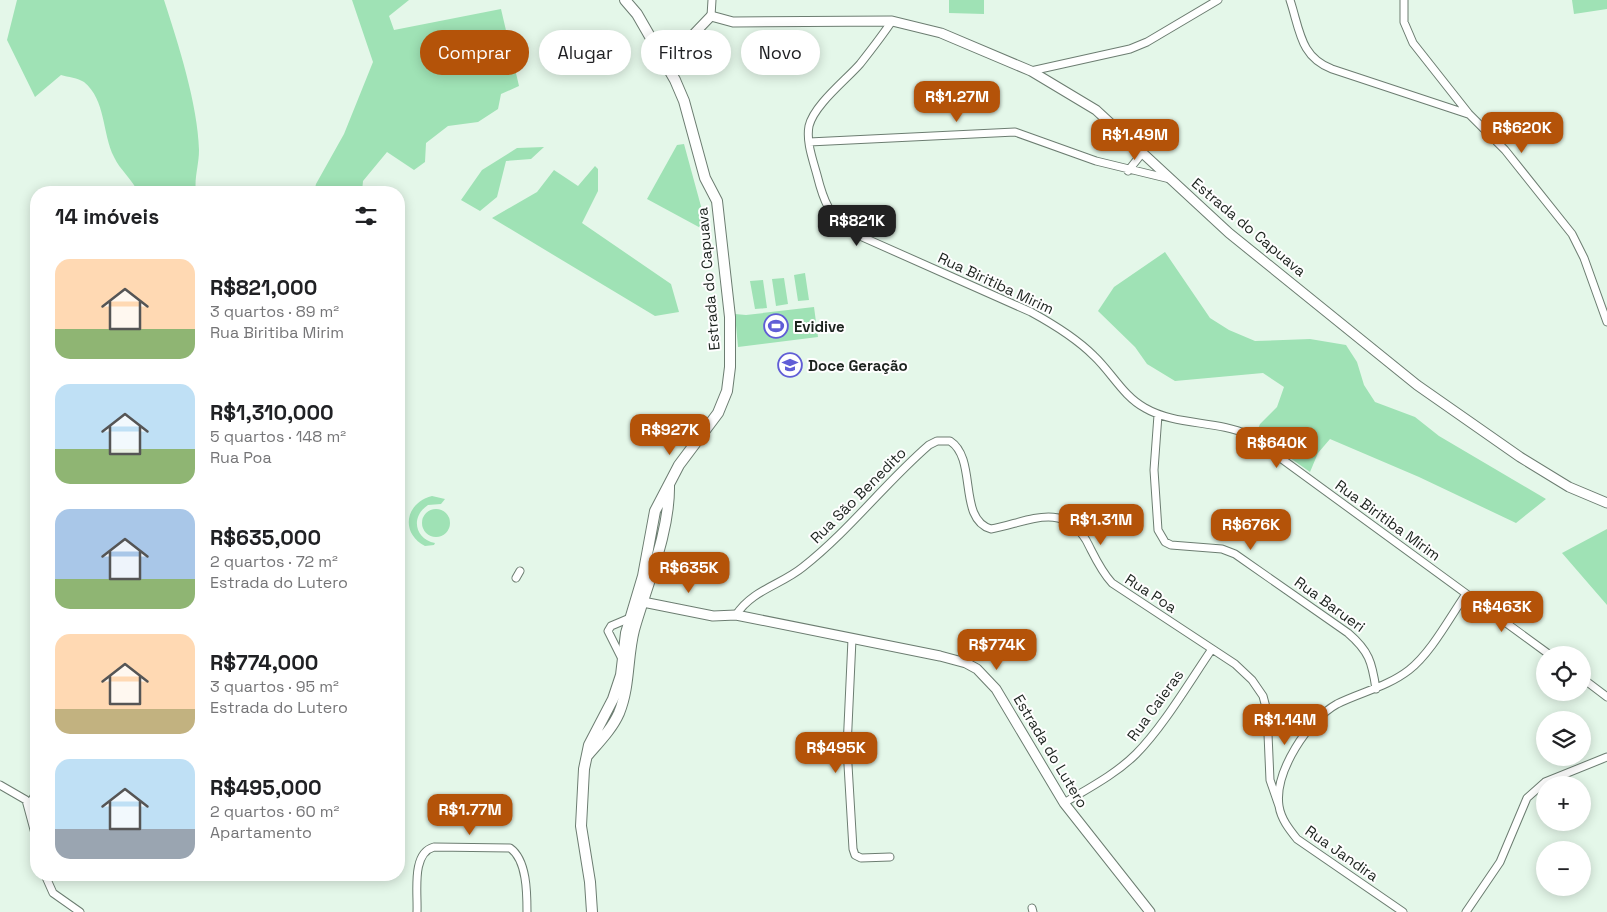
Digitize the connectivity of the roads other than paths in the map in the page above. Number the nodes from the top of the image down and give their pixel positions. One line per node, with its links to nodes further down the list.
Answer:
1 (625, 0): 8 (main road, Estrada do Capuava)
2 (712, 0): 6 (street)
3 (1218, 0): 10 (street)
4 (1290, 0): 12 (street)
5 (1404, 0): 12 (street)
6 (710, 16): 7 (street, Estrada do Capuava); 9 (street)
7 (892, 21): 10 (street, Estrada do Capuava); 13 (street)
8 (646, 30)
9 (697, 30)
10 (1032, 71): 14 (street, Estrada do Capuava)
11 (672, 75): 19 (main road, Estrada do Capuava)
12 (1469, 114): 17 (street)
13 (809, 142): 15 (street); 18 (street, Rua Biritiba Mirim)
14 (1143, 152): 15 (street); 16 (street, Estrada do Capuava)
15 (1128, 170): 16 (street)
16 (1170, 179): 21 (street, Estrada do Capuava)
17 (1607, 322)
18 (1158, 415): 26 (street, Rua Biritiba Mirim); 35 (street, Rua Barueri)
19 (669, 484): 22 (main road, Estrada do Capuava); 23 (main road, Estrada do Capuava)
20 (971, 501): 28 (street, Rua São Benedito); 32 (street, Rua Poa)
21 (1607, 503)
22 (653, 518): 23 (main road); 29 (main road, Estrada do Capuava)
23 (664, 520): 27 (main road, Estrada do Capuava)
24 (520, 571): 25 (street)
25 (516, 578)
26 (1466, 594): 31 (street, Rua Biritiba Mirim); 35 (street, Rua Jandira)
27 (644, 600): 28 (street, Estrada do Lutero); 38 (main road, Estrada do Capuava)
28 (736, 615): 30 (street, Estrada do Lutero)
29 (630, 618): 33 (main road, Estrada do Capuava); 33 (street)
30 (852, 639): 44 (street, Estrada do Lutero); 48 (street)
31 (1538, 646)
32 (1212, 649): 42 (street, Rua Jandira); 44 (street, Rua Caieras)
33 (623, 661): 37 (main road, Estrada do Capuava)
34 (1591, 685): 36 (street)
35 (1376, 690): 41 (street, Rua Jandira)
36 (1607, 697)
37 (607, 710): 38 (main road); 40 (main road, Estrada do Capuava)
38 (618, 716): 40 (main road, Estrada do Capuava)
39 (1607, 757): 56 (street)
40 (586, 758): 53 (main road, Estrada do Capuava)
41 (1282, 778): 42 (street); 46 (street, Rua Jandira)
42 (1270, 780): 46 (street, Rua Jandira)
43 (0, 785): 45 (street)
44 (1064, 803): 54 (street, Estrada do Lutero)
45 (29, 805): 47 (street)
46 (1279, 806): 55 (street, Rua Jandira)
47 (30, 810)
48 (890, 857)
49 (48, 881): 50 (street)
50 (80, 912)
51 (417, 912): 52 (street)
52 (527, 912)
53 (592, 912)
54 (1150, 912)
55 (1403, 912)
56 (1466, 912)

